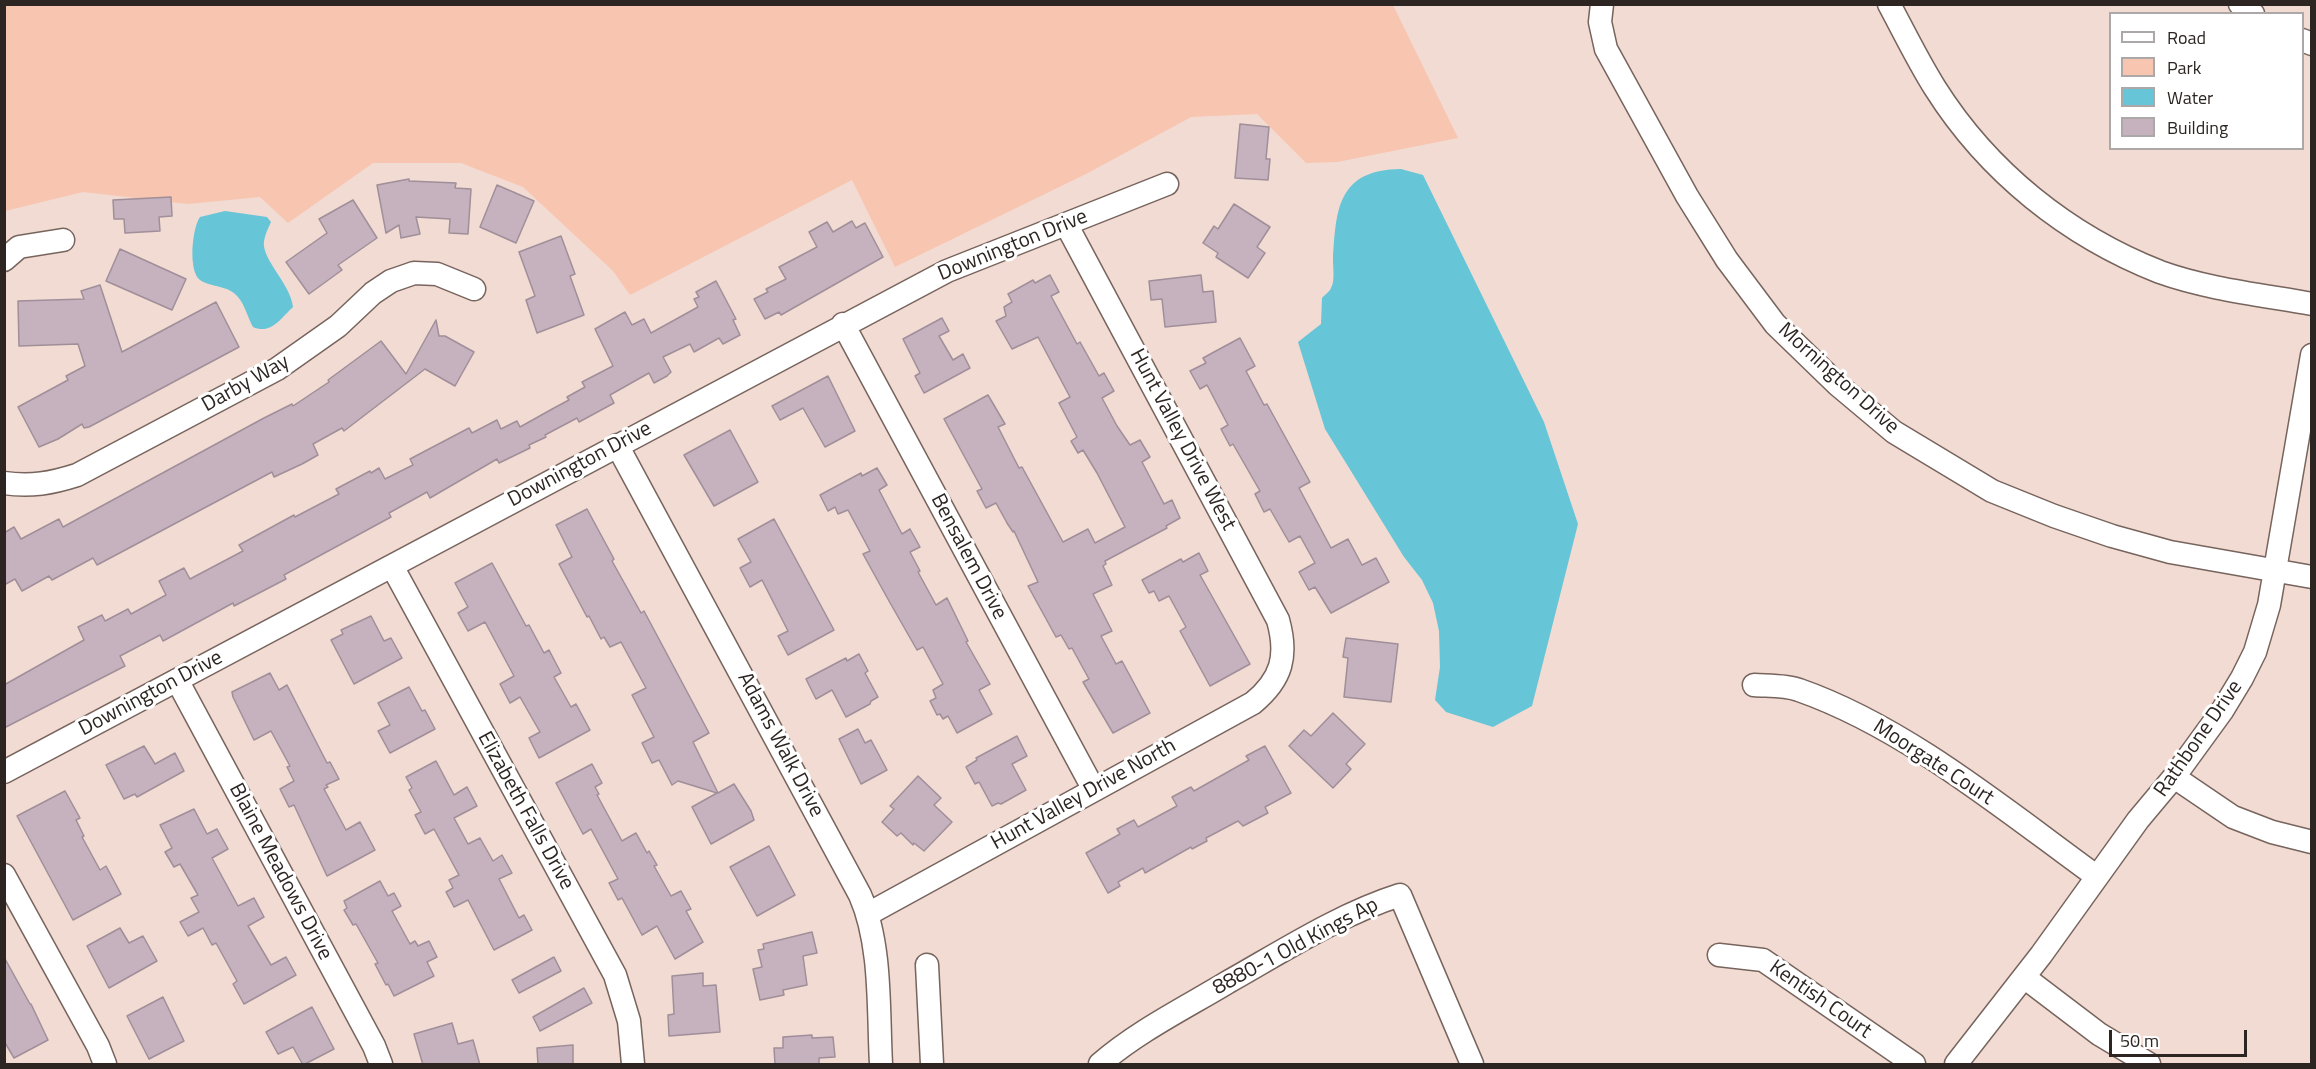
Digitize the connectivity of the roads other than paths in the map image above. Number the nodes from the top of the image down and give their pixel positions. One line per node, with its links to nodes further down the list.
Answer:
1 (1602, 4): 14 (street, Mornington Drive)
2 (1889, 4): 8 (street)
3 (1167, 184): 4 (street, Downington Drive)
4 (1066, 224): 9 (street, Downington Drive); 16 (street, Hunt Valley Drive West)
5 (63, 240): 6 (street)
6 (4, 260)
7 (474, 289): 12 (street, Darby Way)
8 (2312, 304)
9 (843, 324): 11 (street, Downington Drive); 21 (street, Bensalem Drive)
10 (2312, 355): 14 (street, Rathbone Drive)
11 (617, 445): 13 (street, Downington Drive); 25 (street, Adams Walk Drive)
12 (4, 483)
13 (392, 566): 17 (street, Downington Drive); 31 (street, Elizabeth Falls Drive)
14 (2274, 571): 15 (street, Mornington Drive); 20 (street, Rathbone Drive)
15 (2312, 577)
16 (1283, 660): 21 (street, Hunt Valley Drive North)
17 (177, 680): 19 (street, Downington Drive); 30 (street, Blaine Meadows Drive)
18 (1754, 685): 24 (street, Moorgate Court)
19 (4, 772)
20 (2174, 777): 22 (street); 24 (street, Rathbone Drive)
21 (1094, 790): 25 (street, Hunt Valley Drive North)
22 (2312, 842)
23 (4, 875): 29 (street)
24 (2096, 876): 28 (street, Rathbone Drive)
25 (868, 914): 32 (street, Adams Walk Drive)
26 (1719, 955): 36 (street, Kentish Court)
27 (927, 965): 33 (street)
28 (2024, 977): 37 (street, Rathbone Drive); 38 (street)
29 (105, 1065)
30 (381, 1065)
31 (633, 1065)
32 (881, 1065)
33 (932, 1065)
34 (1100, 1065): 35 (street, 8880-1 Old Kings Ap)
35 (1472, 1065)
36 (1914, 1065)
37 (1956, 1065)
38 (2149, 1065)

